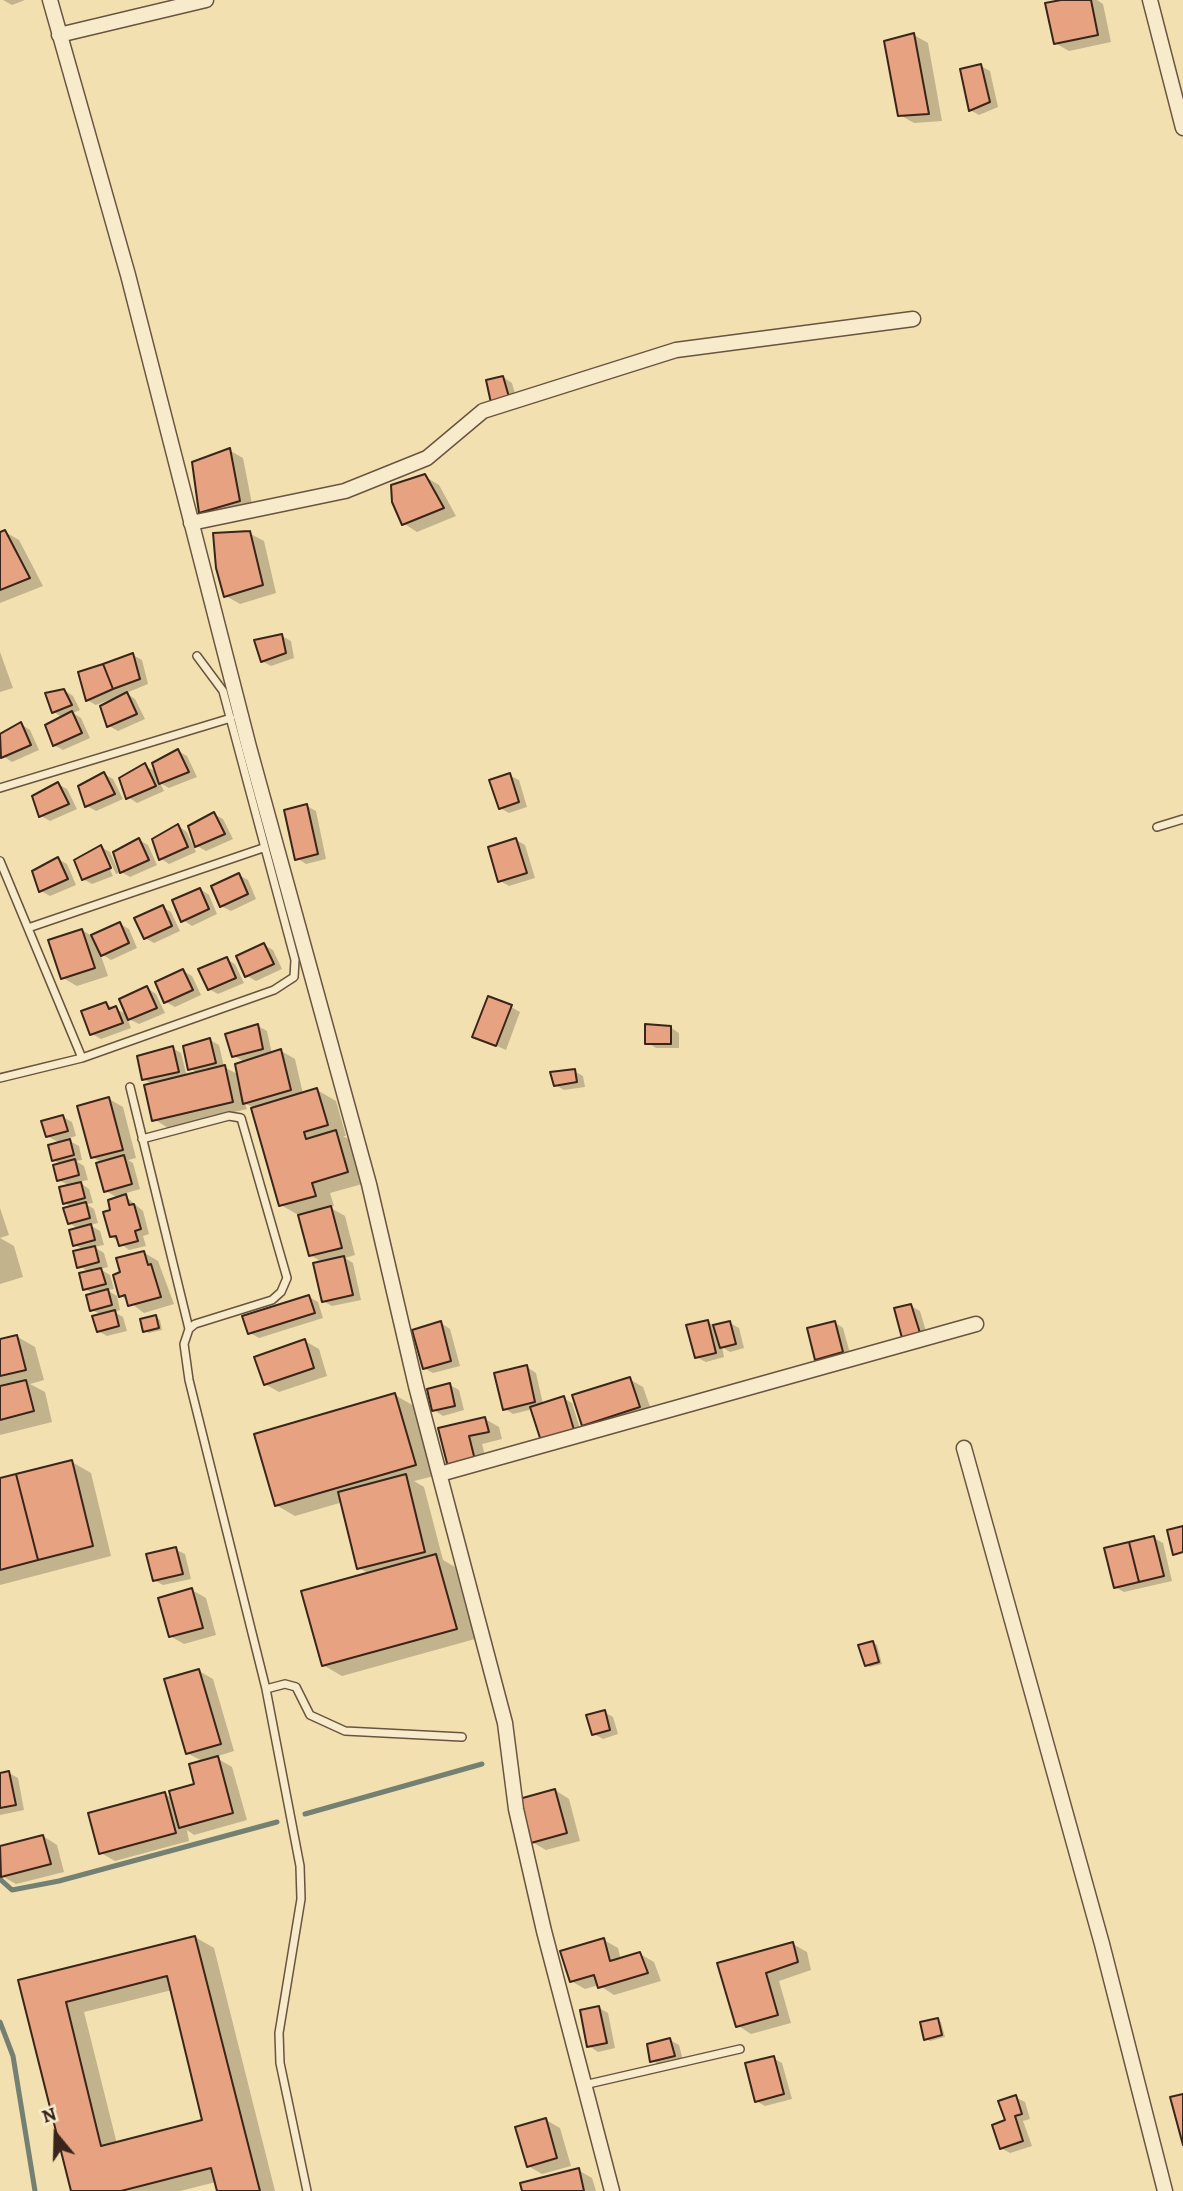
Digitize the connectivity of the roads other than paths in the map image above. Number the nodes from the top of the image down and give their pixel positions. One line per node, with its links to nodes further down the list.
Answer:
1 (50, 0): 4 (street)
2 (206, 0): 4 (street)
3 (1150, 0): 5 (street)
4 (59, 35): 7 (street)
5 (1183, 128)
6 (913, 319): 7 (street)
7 (191, 523): 23 (street)
8 (197, 656): 9 (lane)
9 (231, 718): 10 (lane); 13 (lane)
10 (0, 788)
11 (1183, 820): 12 (lane)
12 (1157, 827)
13 (263, 848): 15 (lane); 16 (lane)
14 (0, 861): 15 (lane)
15 (28, 928): 16 (lane)
16 (82, 1058): 17 (lane)
17 (0, 1078)
18 (130, 1087): 19 (lane)
19 (142, 1139): 21 (lane); 21 (lane)
20 (976, 1324): 23 (street)
21 (189, 1329): 24 (lane)
22 (964, 1448): 30 (street)
23 (440, 1475): 27 (street)
24 (267, 1689): 25 (lane); 28 (lane)
25 (462, 1737)
26 (740, 2049): 27 (lane)
27 (584, 2085): 29 (street)
28 (307, 2191)
29 (612, 2191)
30 (1166, 2191)

